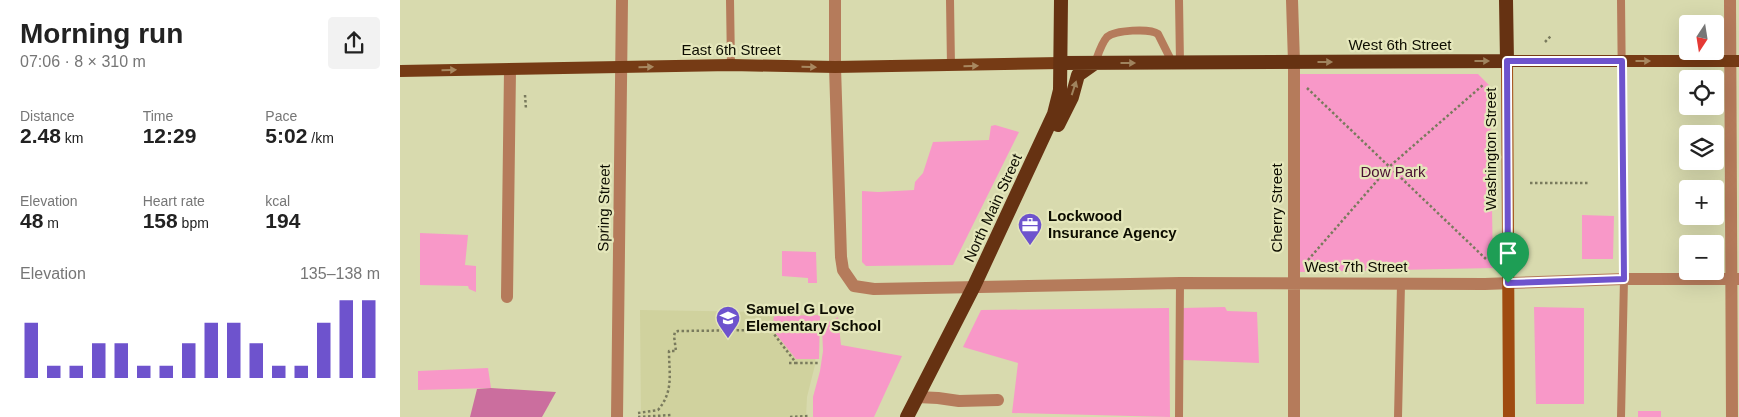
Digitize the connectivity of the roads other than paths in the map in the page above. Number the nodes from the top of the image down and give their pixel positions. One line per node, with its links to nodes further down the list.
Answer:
1 (622, 0): 21 (street, Spring Street)
2 (730, 0): 18 (lane)
3 (835, 0): 20 (street)
4 (950, 0): 19 (lane)
5 (1062, 0): 16 (highway, North Main Street)
6 (1180, 0): 14 (lane)
7 (1292, 0): 15 (street, Cherry Street)
8 (1506, 0): 11 (highway, Washington Street)
9 (1621, 0): 12 (lane)
10 (1730, 0): 13 (street)
11 (1507, 61): 12 (main road, West 6th Street); 15 (highway, West 6th Street, one-way to 11); 27 (main road, Washington Street)
12 (1622, 61): 13 (main road, West 6th Street, one-way to 13); 25 (lane)
13 (1734, 61): 26 (street)
14 (1176, 62): 15 (highway, West 6th Street); 17 (highway, West 6th Street, one-way to 14); 17 (lane)
15 (1294, 62): 29 (street, Cherry Street)
16 (1062, 63): 17 (highway, West 6th Street); 19 (main road, East 6th Street, one-way to 16); 24 (highway, North Main Street)
17 (1095, 63): 24 (highway, one-way to 17)
18 (731, 66): 20 (main road, East 6th Street, one-way to 20); 21 (main road, East 6th Street, one-way to 18)
19 (951, 66): 20 (main road, East 6th Street)
20 (835, 67): 31 (street, West 7th Street)
21 (622, 68): 22 (main road, East 6th Street); 35 (street, Spring Street)
22 (510, 70): 23 (main road, East 6th Street, one-way to 22); 32 (street)
23 (400, 71)
24 (1042, 140): 31 (highway, North Main Street)
25 (1624, 279): 26 (street, West 7th Street); 27 (street, West 7th Street); 41 (lane)
26 (1735, 279): 42 (street)
27 (1508, 283): 30 (street, West 7th Street); 40 (main road, Washington Street)
28 (1180, 284): 29 (street, West 7th Street); 31 (street, West 7th Street); 37 (lane)
29 (1293, 284): 30 (street, West 7th Street); 38 (street, Cherry Street)
30 (1401, 284): 39 (lane)
31 (974, 286): 33 (highway, North Main Street)
32 (508, 296)
33 (917, 397): 34 (street); 36 (highway, North Main Street)
34 (998, 400)
35 (617, 417)
36 (907, 417)
37 (1180, 417)
38 (1294, 417)
39 (1398, 417)
40 (1509, 417)
41 (1621, 417)
42 (1732, 417)

